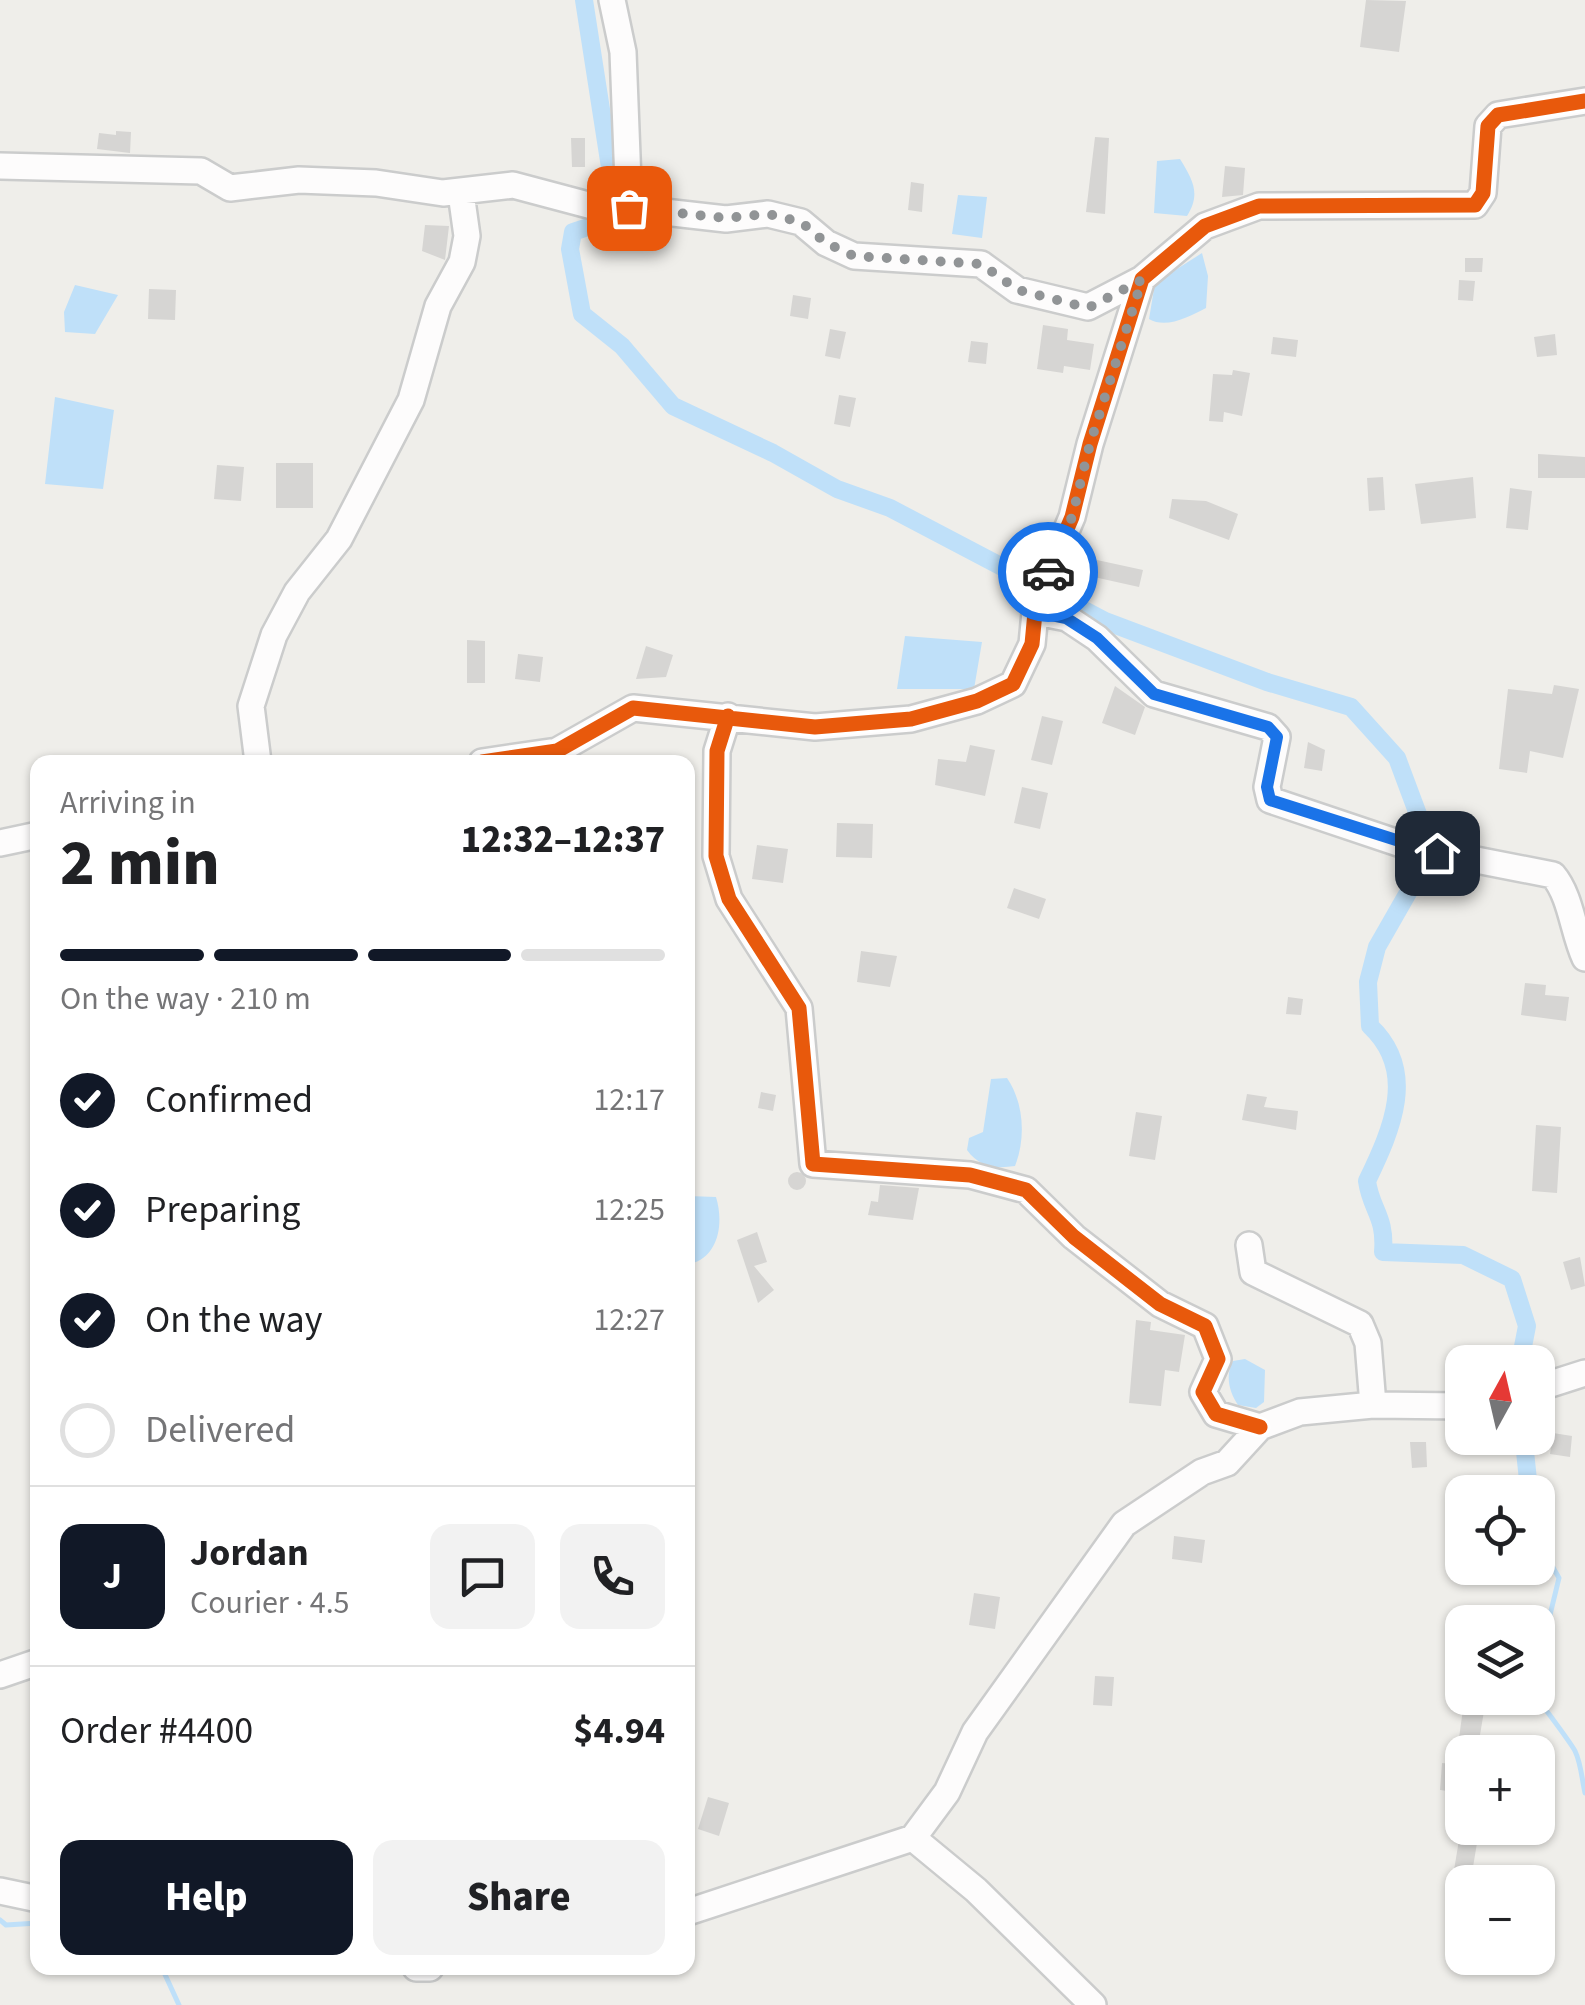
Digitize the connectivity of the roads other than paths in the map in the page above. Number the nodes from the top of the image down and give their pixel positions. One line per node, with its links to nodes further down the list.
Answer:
1 (612, 0): 5 (street)
2 (1585, 100): 6 (street)
3 (0, 166): 4 (street)
4 (461, 193): 5 (street); 9 (street)
5 (629, 208): 6 (street)
6 (1142, 280): 7 (street)
7 (1037, 612): 8 (street); 13 (street)
8 (728, 716): 10 (street); 19 (street)
9 (257, 755)
10 (530, 755)
11 (30, 837): 12 (street)
12 (0, 843)
13 (1585, 958)
14 (1249, 1245): 17 (street)
15 (1585, 1373): 16 (street)
16 (1555, 1383)
17 (1373, 1405): 18 (street); 19 (street)
18 (1445, 1406)
19 (1260, 1427): 22 (street)
20 (30, 1665): 21 (street)
21 (0, 1675)
22 (913, 1838): 25 (street); 26 (street)
23 (0, 1891): 24 (street)
24 (30, 1897)
25 (695, 1910)
26 (1093, 2005)

